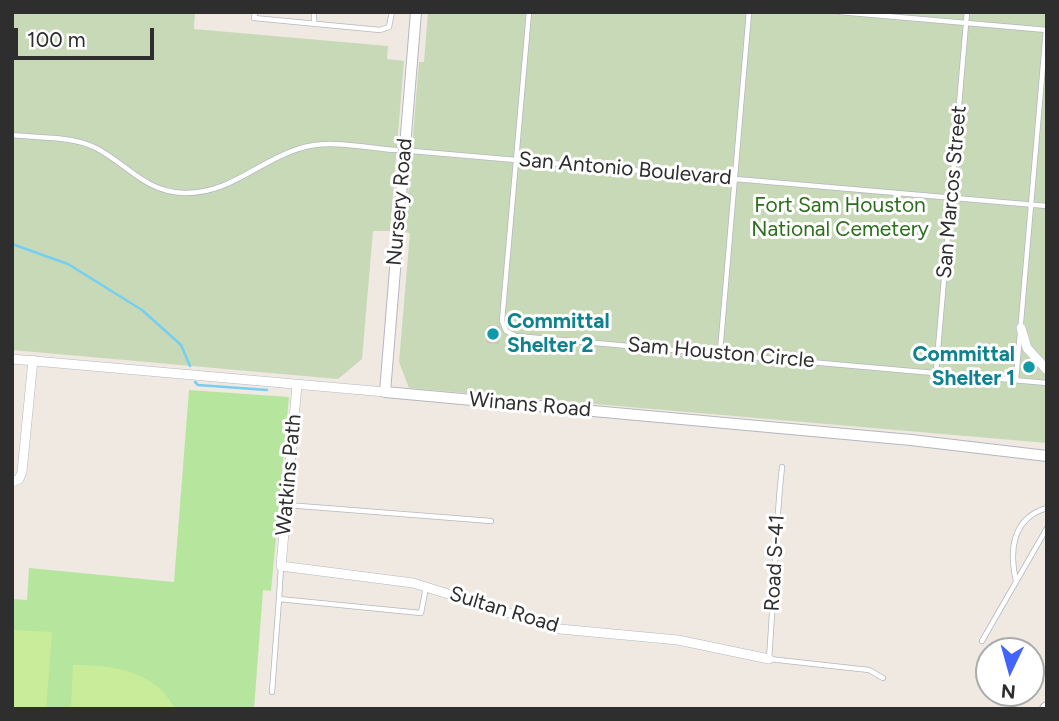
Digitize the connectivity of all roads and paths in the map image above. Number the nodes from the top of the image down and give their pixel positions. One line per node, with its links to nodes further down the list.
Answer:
1 (255, 12): 10 (lane)
2 (314, 12): 10 (lane)
3 (392, 12): 10 (lane)
4 (416, 12): 31 (street, Nursery Road)
5 (528, 12): 17 (lane, Sam Houston Circle)
6 (749, 12): 18 (lane)
7 (840, 12): 9 (lane)
8 (967, 12): 9 (lane, San Marcos Street)
9 (966, 23): 11 (lane); 19 (lane, San Marcos Street)
10 (314, 24)
11 (1046, 30): 13 (lane)
12 (1047, 75): 13 (lane)
13 (1041, 89): 20 (lane)
14 (12, 135): 15 (lane)
15 (397, 150)
16 (412, 151): 17 (lane, San Antonio Boulevard)
17 (516, 161): 18 (lane, San Antonio Boulevard); 23 (lane, Sam Houston Circle)
18 (735, 178): 19 (lane, San Antonio Boulevard); 23 (lane)
19 (951, 199): 20 (lane, San Antonio Boulevard); 27 (lane, San Marcos Street)
20 (1031, 205): 21 (lane, San Antonio Boulevard); 22 (lane)
21 (1047, 206)
22 (1021, 328): 26 (street); 28 (lane)
23 (720, 352): 27 (lane, Sam Houston Circle)
24 (12, 359): 25 (street, Winans Road)
25 (33, 360): 30 (street, Winans Road); 34 (street)
26 (1047, 370)
27 (936, 372): 28 (lane, Sam Houston Circle)
28 (1016, 380): 29 (lane, Sam Houston Circle)
29 (1047, 383)
30 (297, 385): 31 (street, Winans Road); 35 (street, Watkins Path)
31 (385, 392): 32 (street, Winans Road)
32 (1047, 456)
33 (782, 467): 44 (lane, Road S-41)
34 (13, 482)
35 (286, 505): 37 (lane); 39 (street, Watkins Path)
36 (1047, 508): 40 (lane)
37 (491, 522)
38 (1047, 528): 40 (lane)
39 (281, 566): 41 (street, Sultan Road); 42 (lane)
40 (1016, 581): 43 (lane)
41 (426, 586): 42 (lane); 44 (street, Sultan Road)
42 (279, 599): 46 (lane)
43 (984, 637)
44 (769, 659): 45 (lane)
45 (883, 678)
46 (272, 692)

